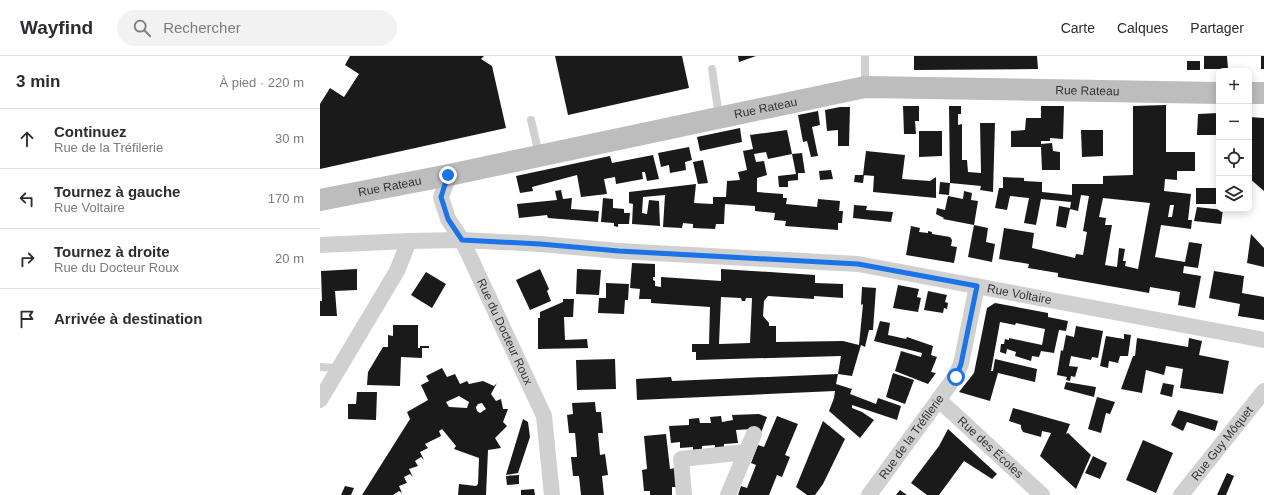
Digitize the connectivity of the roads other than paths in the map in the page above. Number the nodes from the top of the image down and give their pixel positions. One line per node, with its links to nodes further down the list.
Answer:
1 (865, 56): 3 (lane)
2 (712, 69): 7 (lane)
3 (865, 87): 4 (street, Rue Rateau); 7 (street, Rue Rateau)
4 (1216, 92)
5 (1252, 93): 6 (street)
6 (1264, 93)
7 (719, 117): 9 (street, Rue Rateau)
8 (531, 120): 9 (lane)
9 (539, 155): 10 (street, Rue Rateau)
10 (448, 175): 11 (street, Rue Rateau); 12 (street, Rue du Docteur Roux)
11 (320, 200)
12 (462, 240): 13 (street, Rue Voltaire); 15 (street, Rue Voltaire); 24 (street, Rue du Docteur Roux)
13 (408, 241): 14 (street, Rue Voltaire); 18 (street)
14 (320, 245)
15 (977, 286): 16 (street, Rue Voltaire); 21 (street, Rue de la Tréfilerie)
16 (1264, 340)
17 (320, 367): 18 (lane)
18 (338, 368): 20 (street)
19 (1264, 391): 29 (street, Rue Guy Môquet)
20 (320, 400)
21 (939, 400): 27 (street, Rue de la Tréfilerie); 28 (street, Rue des Écoles)
22 (754, 434): 23 (street)
23 (746, 452): 25 (street); 26 (street)
24 (552, 495)
25 (684, 495)
26 (728, 495)
27 (869, 495)
28 (1042, 495)
29 (1181, 495)

